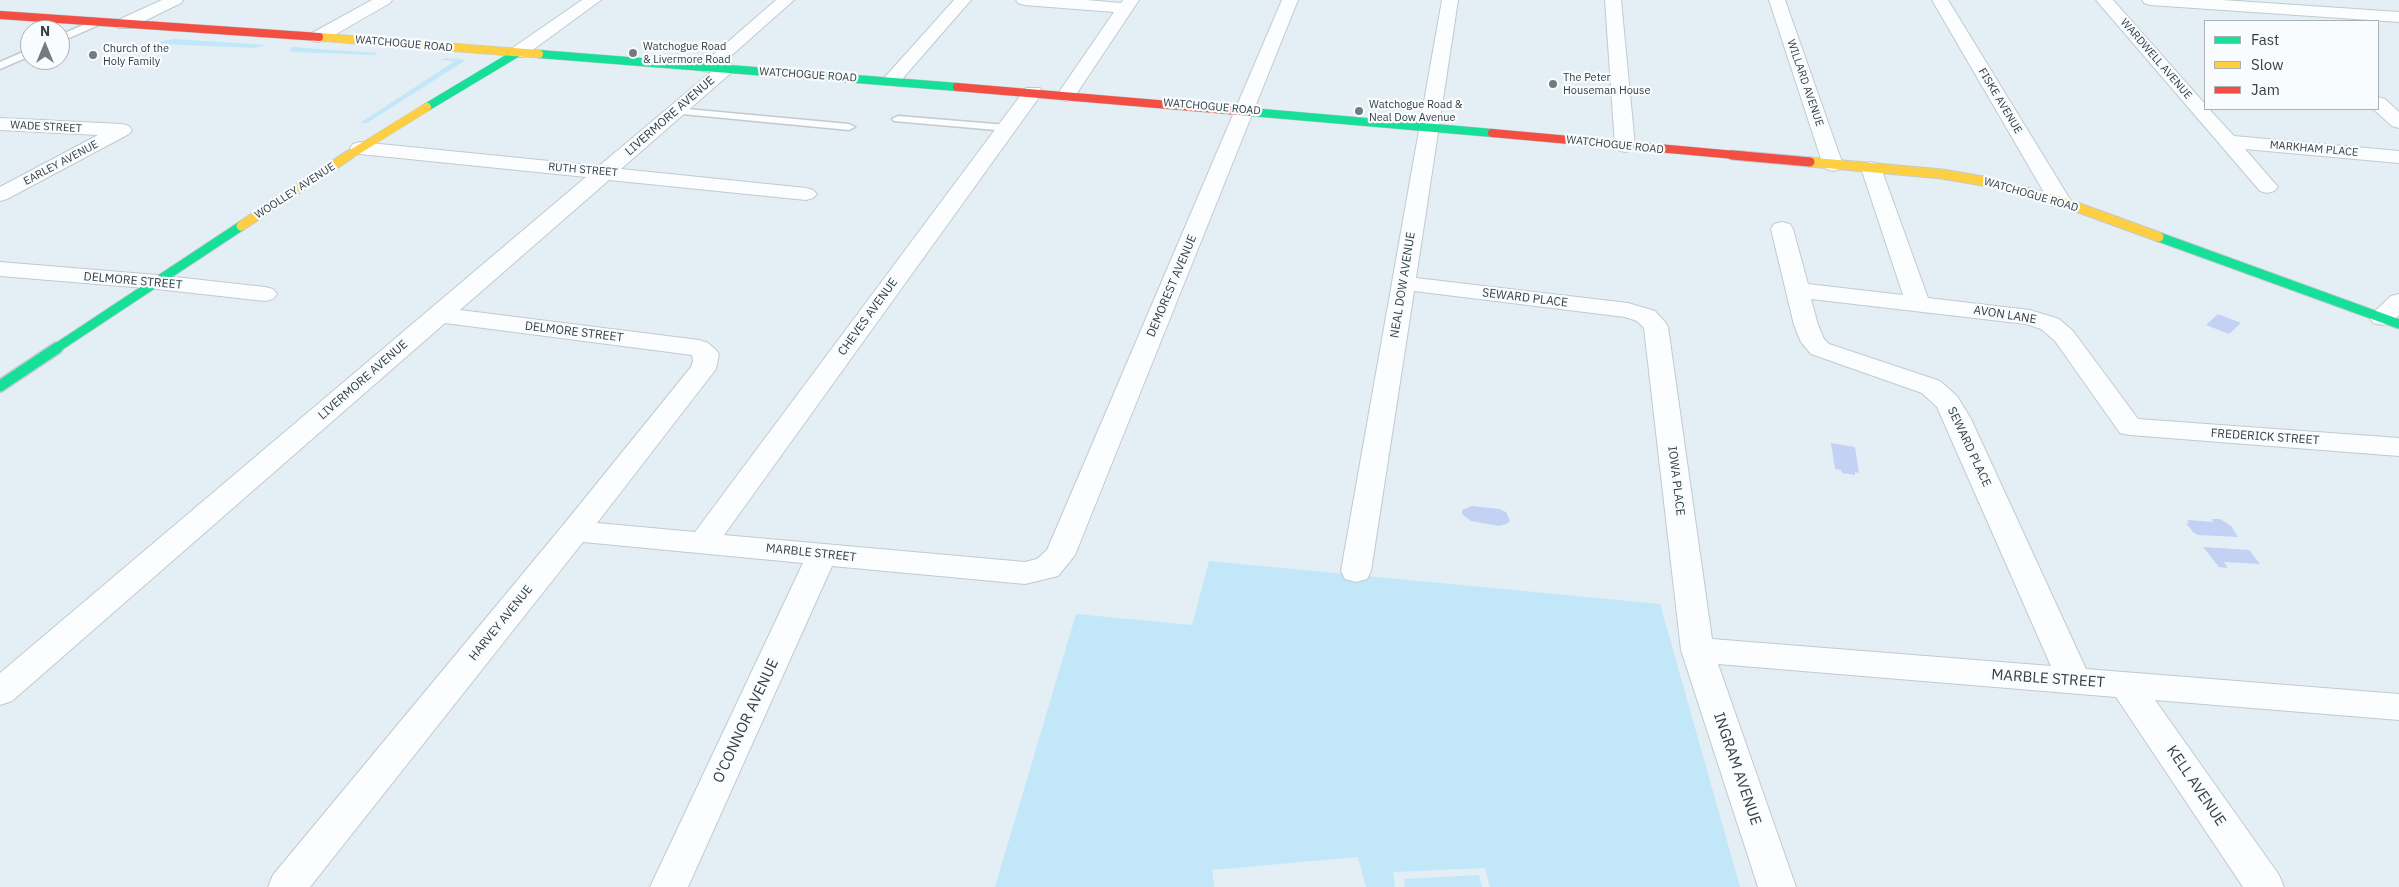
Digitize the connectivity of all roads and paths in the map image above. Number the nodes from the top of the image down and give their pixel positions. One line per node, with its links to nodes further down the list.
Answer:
1 (175, 0): 20 (street)
2 (384, 0): 22 (street)
3 (593, 0): 23 (street, WOOLLEY AVENUE)
4 (786, 0): 26 (street, LIVERMORE AVENUE)
5 (963, 0): 27 (street)
6 (1024, 0): 14 (street)
7 (1290, 0): 31 (street, DEMOREST AVENUE)
8 (1450, 0): 37 (street, NEAL DOW AVENUE)
9 (1613, 0): 41 (street)
10 (1777, 0): 44 (street, WILLARD AVENUE)
11 (1940, 0): 50 (street, FISKE AVENUE)
12 (2104, 0): 40 (street, WARDWELL AVENUE)
13 (2150, 0): 15 (street)
14 (1128, 4): 29 (street)
15 (2268, 4): 17 (street); 18 (street)
16 (0, 15): 19 (street, WATCHOGUE ROAD)
17 (2399, 17)
18 (2286, 20)
19 (97, 22): 20 (street, WATCHOGUE ROAD); 21 (lane)
20 (124, 24): 22 (street, WATCHOGUE ROAD)
21 (70, 34)
22 (318, 37): 23 (street, WATCHOGUE ROAD)
23 (517, 53): 26 (street, WATCHOGUE ROAD); 42 (street, WOOLLEY AVENUE)
24 (20, 57): 25 (lane)
25 (0, 66)
26 (717, 68): 27 (street, WATCHOGUE ROAD); 32 (street, LIVERMORE AVENUE)
27 (892, 81): 28 (street, WATCHOGUE ROAD)
28 (1033, 92): 29 (street, WATCHOGUE ROAD); 38 (street, CHEVES AVENUE)
29 (1066, 94): 31 (street, WATCHOGUE ROAD)
30 (2379, 104): 34 (street)
31 (1245, 110): 37 (street, WATCHOGUE ROAD); 68 (street, DEMOREST AVENUE)
32 (676, 112): 36 (lane); 46 (street, LIVERMORE AVENUE)
33 (898, 119): 38 (lane)
34 (2399, 122)
35 (0, 124): 39 (street, WADE STREET)
36 (849, 126)
37 (1429, 127): 41 (street, WATCHOGUE ROAD); 54 (street, NEAL DOW AVENUE)
38 (1007, 128): 66 (street, CHEVES AVENUE)
39 (122, 130): 49 (street, EARLEY AVENUE)
40 (2229, 142): 43 (street, MARKHAM PLACE); 47 (street, WARDWELL AVENUE)
41 (1625, 146): 44 (street, WATCHOGUE ROAD)
42 (360, 148): 46 (street, RUTH STREET); 53 (street, WOOLLEY AVENUE)
43 (2399, 156)
44 (1833, 165): 45 (street, WATCHOGUE ROAD)
45 (1870, 168): 50 (street, WATCHOGUE ROAD); 57 (street)
46 (605, 172): 48 (street, RUTH STREET); 58 (street, LIVERMORE AVENUE)
47 (2267, 187)
48 (806, 194)
49 (0, 195)
50 (2060, 201): 59 (street, WATCHOGUE ROAD)
51 (1782, 229): 55 (street, SEWARD PLACE)
52 (0, 269): 53 (street, DELMORE STREET)
53 (157, 282): 56 (street, DELMORE STREET); 62 (street, WOOLLEY AVENUE)
54 (1403, 283): 60 (street, SEWARD PLACE); 69 (street, NEAL DOW AVENUE)
55 (1797, 290): 57 (street, AVON LANE); 71 (street, SEWARD PLACE)
56 (265, 294)
57 (1918, 304): 63 (street, AVON LANE)
58 (440, 314): 61 (street, DELMORE STREET); 73 (street, LIVERMORE AVENUE)
59 (2393, 315)
60 (1646, 316): 70 (street, IOWA PLACE)
61 (706, 354): 65 (street, HARVEY AVENUE)
62 (0, 386)
63 (2130, 427): 64 (street, FREDERICK STREET)
64 (2399, 447)
65 (575, 531): 66 (street, MARBLE STREET); 75 (street, HARVEY AVENUE)
66 (704, 542): 67 (street, MARBLE STREET)
67 (822, 554): 68 (street, MARBLE STREET); 76 (street, O'CONNOR AVENUE)
68 (1046, 568)
69 (1356, 571)
70 (1697, 650): 71 (street, MARBLE STREET); 77 (street, INGRAM AVENUE)
71 (2076, 681): 72 (street, MARBLE STREET)
72 (2126, 685): 74 (street, MARBLE STREET); 78 (street, KELL AVENUE)
73 (0, 692)
74 (2399, 707)
75 (287, 887)
76 (669, 887)
77 (1777, 887)
78 (2265, 887)

